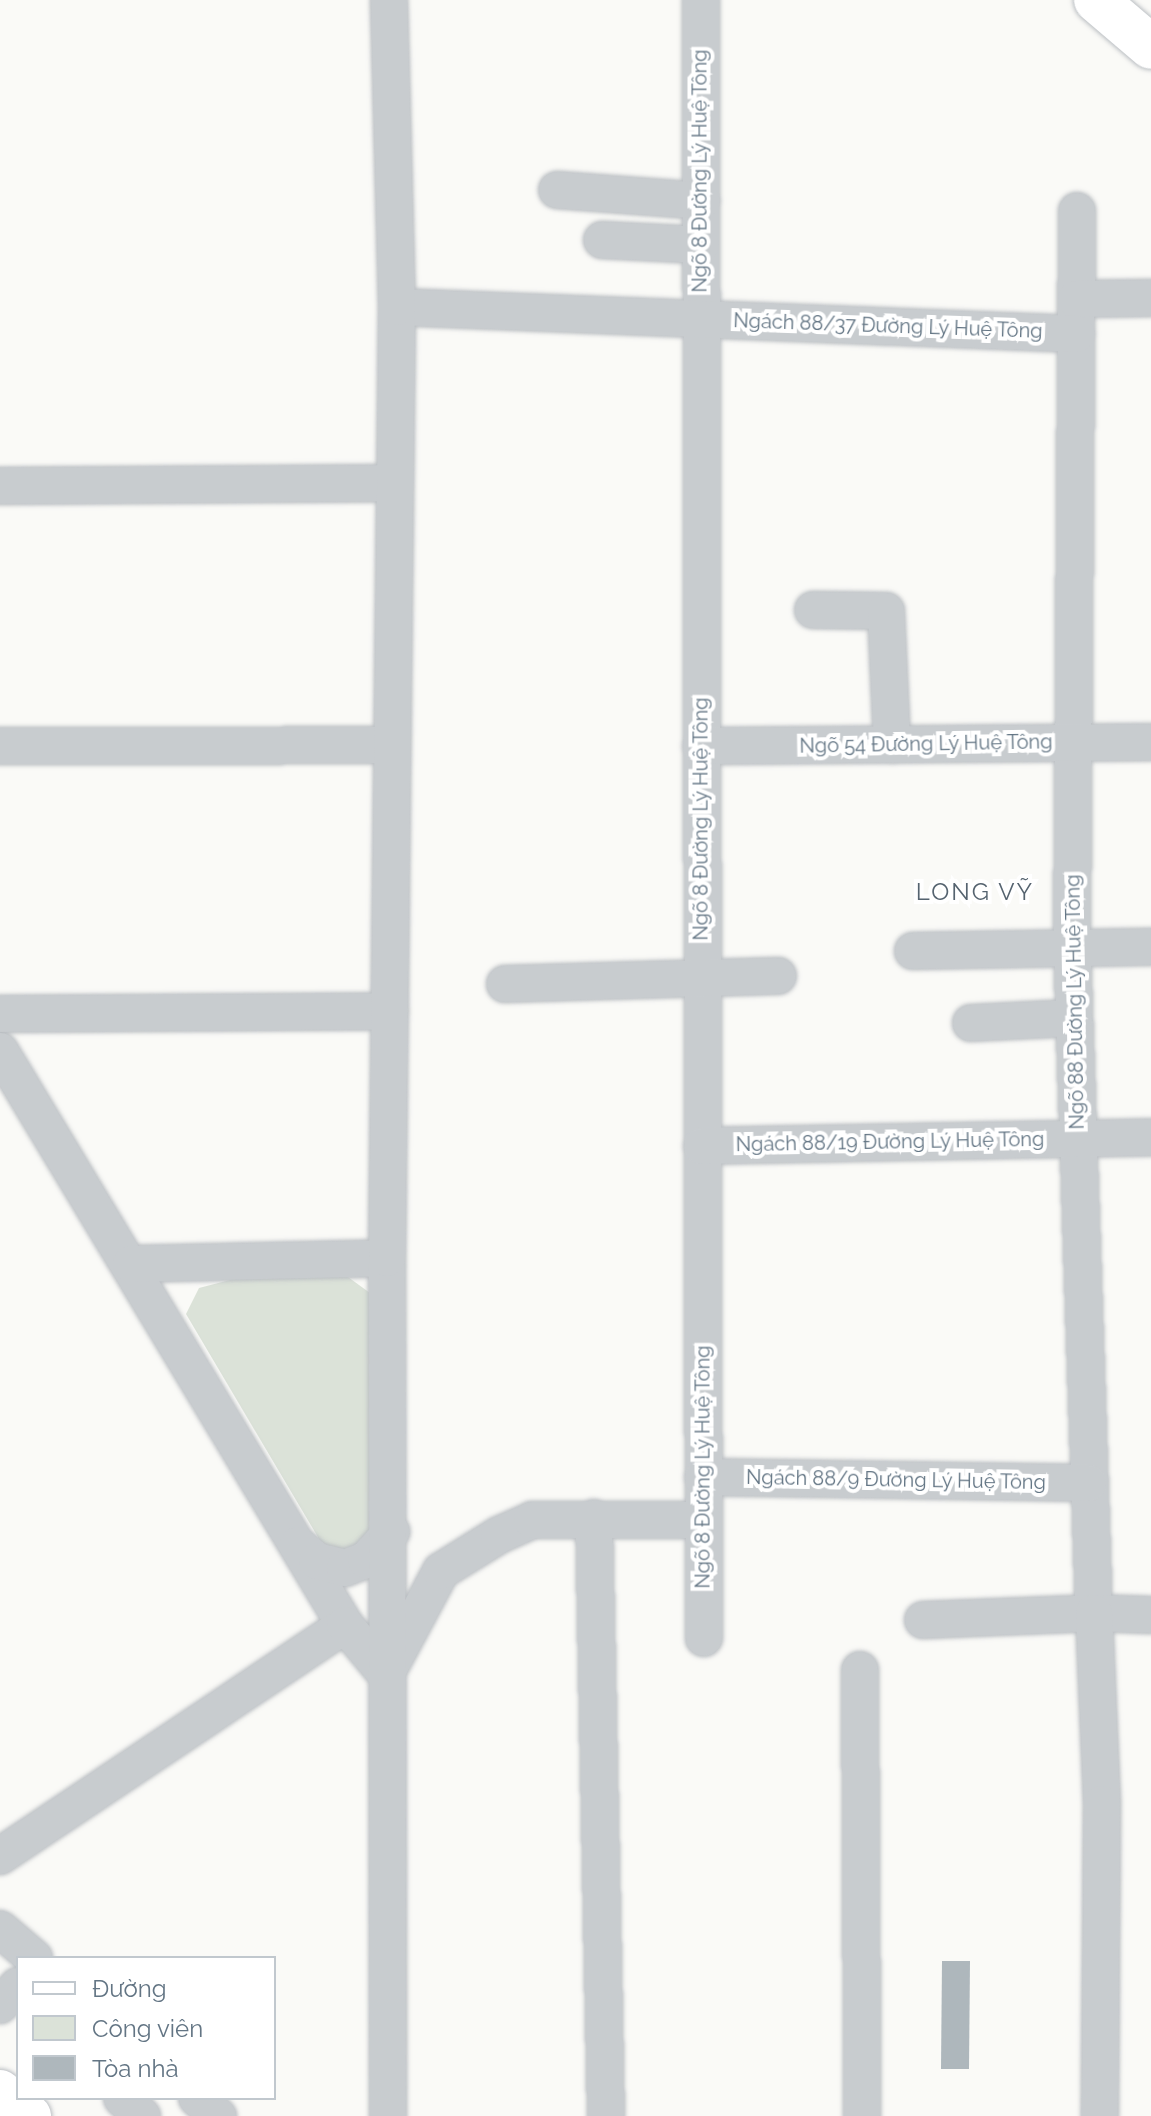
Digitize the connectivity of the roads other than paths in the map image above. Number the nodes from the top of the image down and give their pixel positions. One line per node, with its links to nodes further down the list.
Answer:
1 (389, 0): 12 (street)
2 (701, 0): 6 (street, Ngõ 8 Đường Lý Huệ Tông)
3 (1096, 0): 4 (main road)
4 (1151, 47)
5 (557, 190): 6 (street)
6 (702, 201): 9 (street, Ngõ 8 Đường Lý Huệ Tông)
7 (1077, 211): 11 (street, Ngõ 88 Đường Lý Huệ Tông)
8 (602, 240): 9 (street)
9 (701, 245): 13 (street, Ngõ 8 Đường Lý Huệ Tông)
10 (1151, 298): 11 (street)
11 (1076, 299): 14 (street, Ngõ 88 Đường Lý Huệ Tông)
12 (397, 307): 13 (street, Ngách 88/37 Đường Lý Huệ Tông); 15 (street)
13 (700, 318): 14 (street, Ngách 88/37 Đường Lý Huệ Tông); 23 (street, Ngõ 8 Đường Lý Huệ Tông)
14 (1076, 334): 19 (street, Ngõ 88 Đường Lý Huệ Tông)
15 (394, 483): 16 (street); 20 (street)
16 (0, 486)
17 (813, 610): 21 (street)
18 (1151, 742): 19 (street, Ngõ 54 Đường Lý Huệ Tông)
19 (1074, 743): 21 (street, Ngõ 54 Đường Lý Huệ Tông); 24 (street, Ngõ 88 Đường Lý Huệ Tông)
20 (390, 745): 22 (street); 30 (street)
21 (892, 745): 23 (street, Ngõ 54 Đường Lý Huệ Tông)
22 (0, 746)
23 (701, 746): 28 (street, Ngõ 8 Đường Lý Huệ Tông)
24 (1072, 945): 25 (street); 26 (street); 32 (street, Ngõ 88 Đường Lý Huệ Tông)
25 (1151, 947)
26 (913, 951)
27 (778, 976): 28 (street)
28 (701, 979): 29 (street); 37 (street, Ngõ 8 Đường Lý Huệ Tông)
29 (505, 984)
30 (390, 1011): 31 (street); 38 (street)
31 (0, 1014)
32 (1074, 1018): 33 (street); 35 (street, Ngõ 88 Đường Lý Huệ Tông)
33 (971, 1023)
34 (0, 1051): 39 (street)
35 (1078, 1137): 36 (street, Ngách 88/19 Đường Lý Huệ Tông); 37 (street, Ngách 88/19 Đường Lý Huệ Tông); 41 (street, Ngõ 88 Đường Lý Huệ Tông)
36 (1151, 1137)
37 (702, 1146): 40 (street, Ngõ 8 Đường Lý Huệ Tông)
38 (387, 1258): 39 (street); 44 (street)
39 (131, 1264): 45 (street)
40 (703, 1477): 41 (street, Ngách 88/9 Đường Lý Huệ Tông); 43 (street, Ngõ 8 Đường Lý Huệ Tông)
41 (1088, 1483): 46 (street, Ngõ 88 Đường Lý Huệ Tông)
42 (594, 1518): 43 (street); 52 (street); 63 (street)
43 (703, 1520): 50 (street, Ngõ 8 Đường Lý Huệ Tông)
44 (391, 1532): 45 (street); 52 (street)
45 (298, 1545): 49 (street)
46 (1094, 1613): 47 (street); 48 (street); 65 (street, Ngõ 88 Đường Lý Huệ Tông)
47 (1151, 1615)
48 (923, 1620)
49 (345, 1625): 52 (street); 53 (street)
50 (704, 1638)
51 (860, 1670): 64 (street)
52 (386, 1674): 62 (street)
53 (0, 1856)
54 (0, 1929): 55 (street)
55 (32, 1956)
56 (0, 2092): 59 (main road)
57 (124, 2100): 60 (street)
58 (199, 2100): 61 (street)
59 (29, 2116)
60 (142, 2116)
61 (218, 2116)
62 (388, 2116)
63 (606, 2116)
64 (862, 2116)
65 (1100, 2116)

